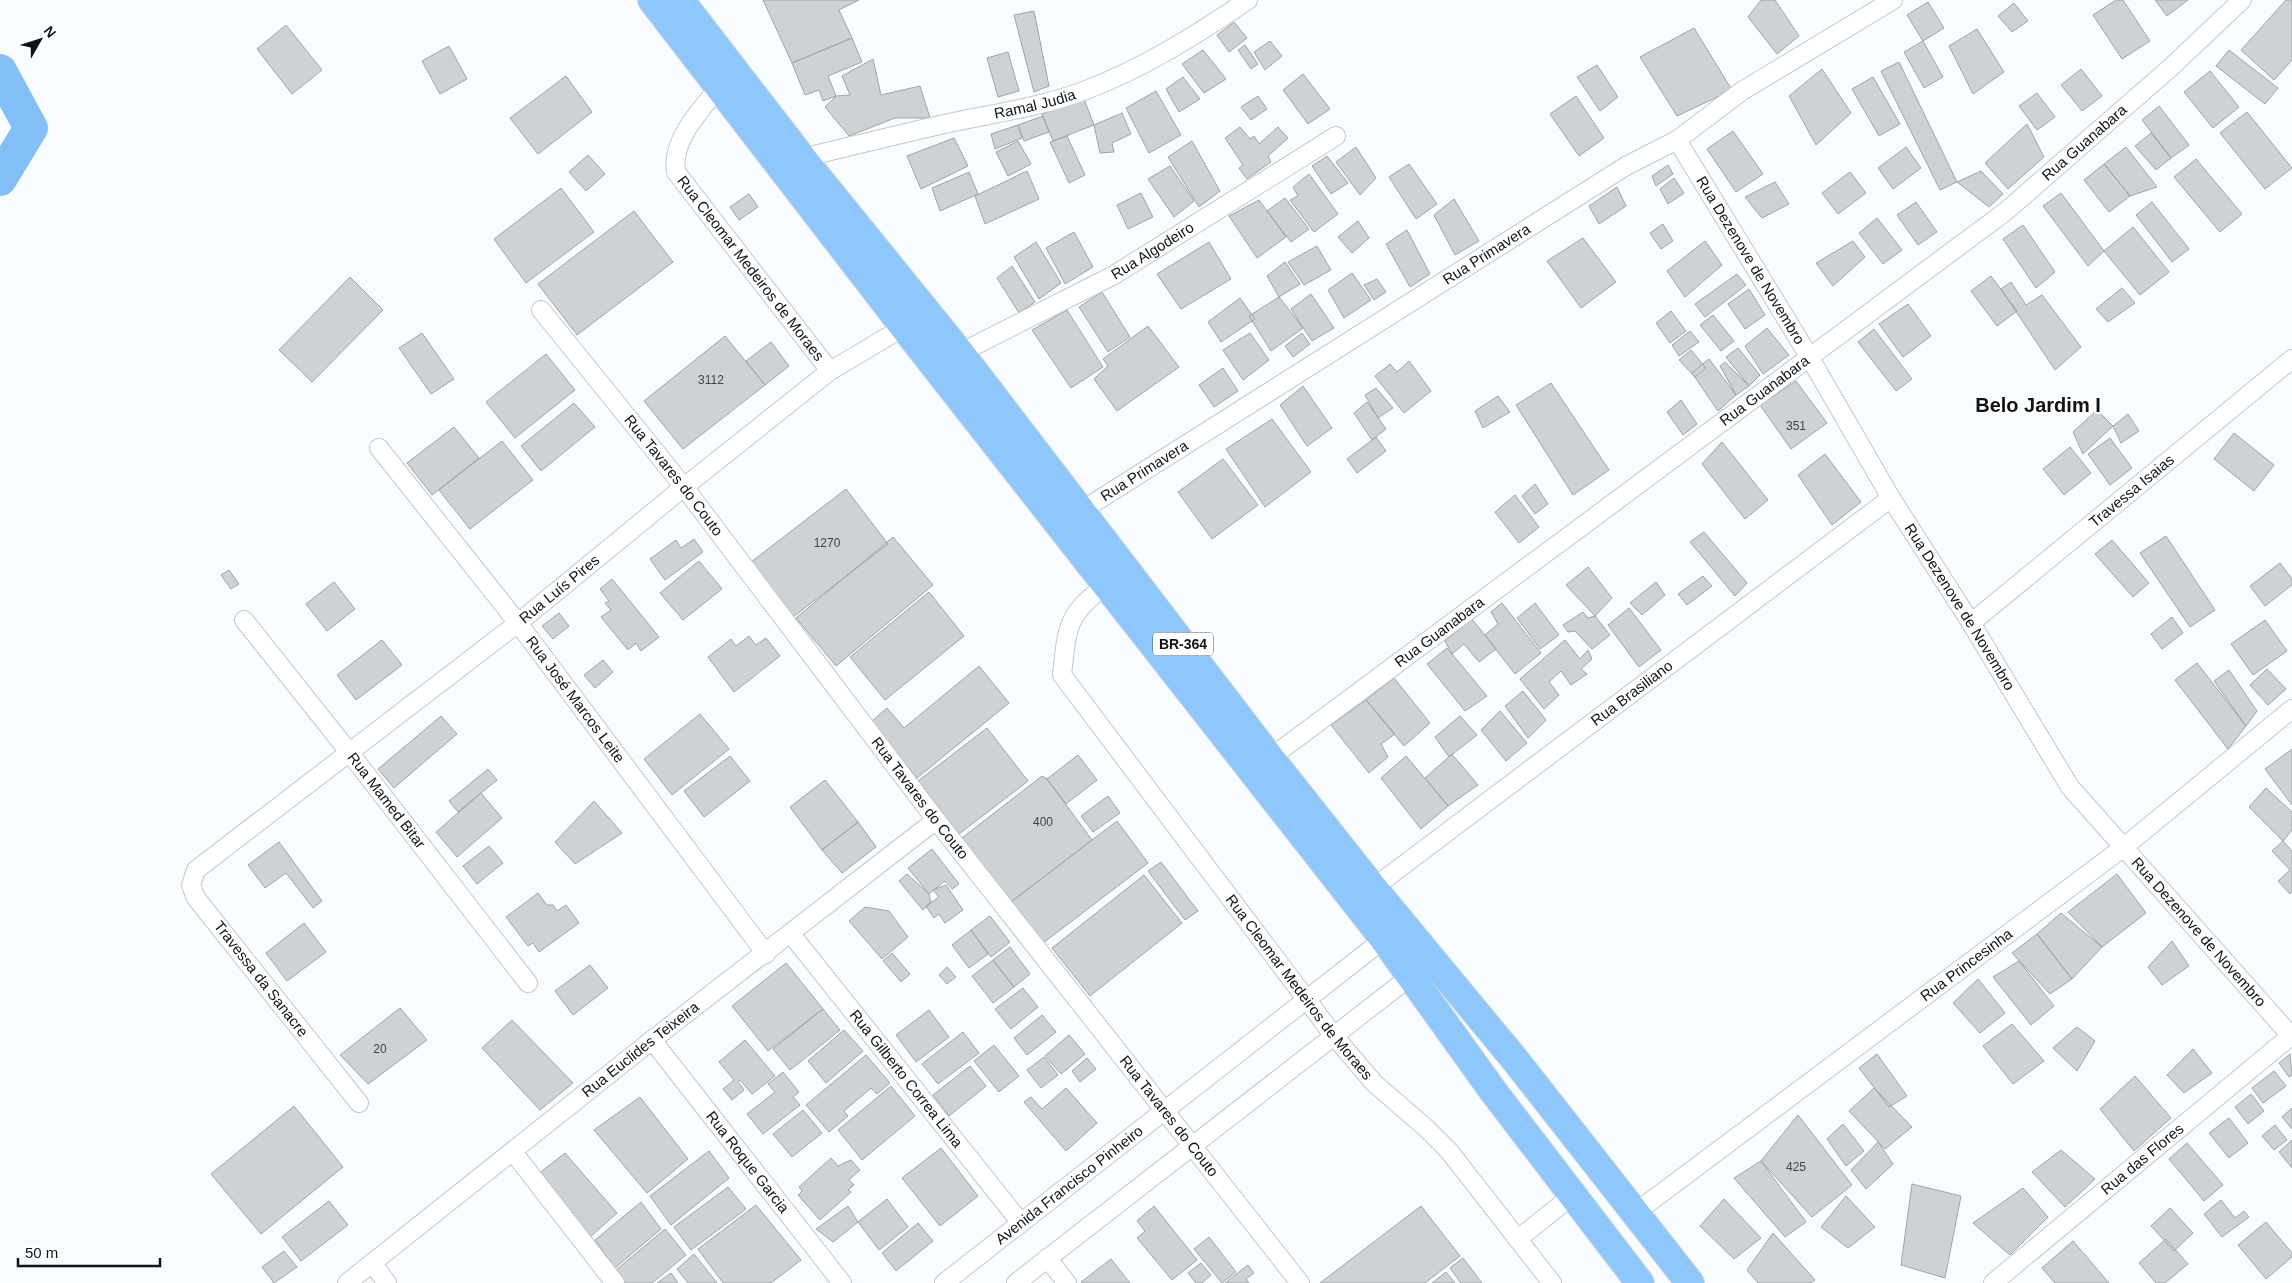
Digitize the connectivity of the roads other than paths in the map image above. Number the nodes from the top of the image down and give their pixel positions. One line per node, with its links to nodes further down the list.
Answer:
1 (652, 0): 6 (highway, BR-364)
2 (680, 0): 9 (highway, BR-364)
3 (1248, 0): 9 (street, Ramal Judia)
4 (1893, 0): 8 (street, Rua Primavera)
5 (2242, 0): 13 (street, Rua Guanabara)
6 (719, 87): 11 (highway, BR-364); 15 (street, Rua Cleomar Medeiros de Moraes)
7 (1336, 136): 12 (street, Rua Algodeiro)
8 (1677, 140): 13 (street, Rua Dezenove de Novembro); 19 (street, Rua Primavera)
9 (802, 158): 12 (highway, BR-364)
10 (541, 310): 17 (street, Rua Tavares do Couto)
11 (904, 327): 15 (street, Rua Luís Pires); 20 (highway, BR-364)
12 (960, 354): 19 (highway, BR-364)
13 (1810, 358): 18 (street, Rua Dezenove de Novembro); 26 (street, Rua Guanabara)
14 (2292, 359): 23 (street, Travessa Isaias)
15 (830, 371): 17 (street, Rua Luís Pires)
16 (379, 448): 22 (street, Rua José Marcos Leite)
17 (684, 487): 22 (street, Rua Luís Pires); 27 (street, Rua Tavares do Couto)
18 (1891, 498): 23 (street, Rua Dezenove de Novembro); 30 (street, Rua Brasiliano)
19 (1082, 511): 26 (highway, BR-364)
20 (1107, 585): 32 (highway, BR-364); 36 (street, Rua Cleomar Medeiros de Moraes)
21 (244, 620): 25 (street, Rua Mamed Bitar)
22 (518, 623): 25 (street, Rua Luís Pires); 33 (street, Rua José Marcos Leite)
23 (1971, 623): 28 (street, Rua Dezenove de Novembro)
24 (2292, 709): 28 (street, Rua Princesinha)
25 (350, 752): 29 (street, Rua Luís Pires); 35 (street, Rua Mamed Bitar)
26 (1270, 758): 30 (highway, BR-364)
27 (936, 820): 31 (street, Rua Euclides Teixeira); 43 (street, Rua Tavares do Couto)
28 (2124, 847): 38 (street, Rua Dezenove de Novembro); 47 (street, Rua Princesinha)
29 (215, 854): 42 (street, Travessa da Sanacre)
30 (1373, 888): 40 (highway, BR-364)
31 (791, 934): 33 (street, Rua Euclides Teixeira); 48 (street, Rua Gilberto Correa Lima)
32 (1384, 939): 34 (highway, BR-364); 36 (street, Avenida Francisco Pinheiro)
33 (766, 954): 39 (street, Rua Euclides Teixeira)
34 (1411, 976): 37 (street); 41 (highway, BR-364)
35 (528, 983)
36 (1306, 1000): 37 (street, Rua Cleomar Medeiros de Moraes); 43 (street, Avenida Francisco Pinheiro)
37 (1334, 1036): 44 (street); 49 (street, Rua Cleomar Medeiros de Moraes)
38 (2292, 1036): 63 (street, Rua das Flores)
39 (652, 1040): 45 (street, Rua Euclides Teixeira); 56 (street, Rua Roque Garcia)
40 (1524, 1071): 41 (highway); 47 (highway, BR-364)
41 (1492, 1091): 46 (highway, BR-364)
42 (360, 1103)
43 (1164, 1111): 44 (street, Rua Tavares do Couto); 48 (street, Avenida Francisco Pinheiro)
44 (1192, 1146): 50 (street); 60 (street, Rua Tavares do Couto)
45 (514, 1152): 51 (street, Rua Euclides Teixeira); 55 (street)
46 (1573, 1195): 49 (street); 62 (highway, BR-364)
47 (1636, 1213): 52 (highway, BR-364)
48 (1021, 1223): 57 (street, Avenida Francisco Pinheiro)
49 (1518, 1239): 61 (street, Rua Cleomar Medeiros de Moraes)
50 (1047, 1258): 58 (street); 59 (street)
51 (372, 1264): 53 (street, Rua Euclides Teixeira); 54 (street)
52 (1687, 1281)
53 (348, 1283)
54 (388, 1283)
55 (615, 1283)
56 (842, 1283)
57 (944, 1283)
58 (1016, 1283)
59 (1066, 1283)
60 (1300, 1283)
61 (1552, 1283)
62 (1640, 1283)
63 (1993, 1283)

